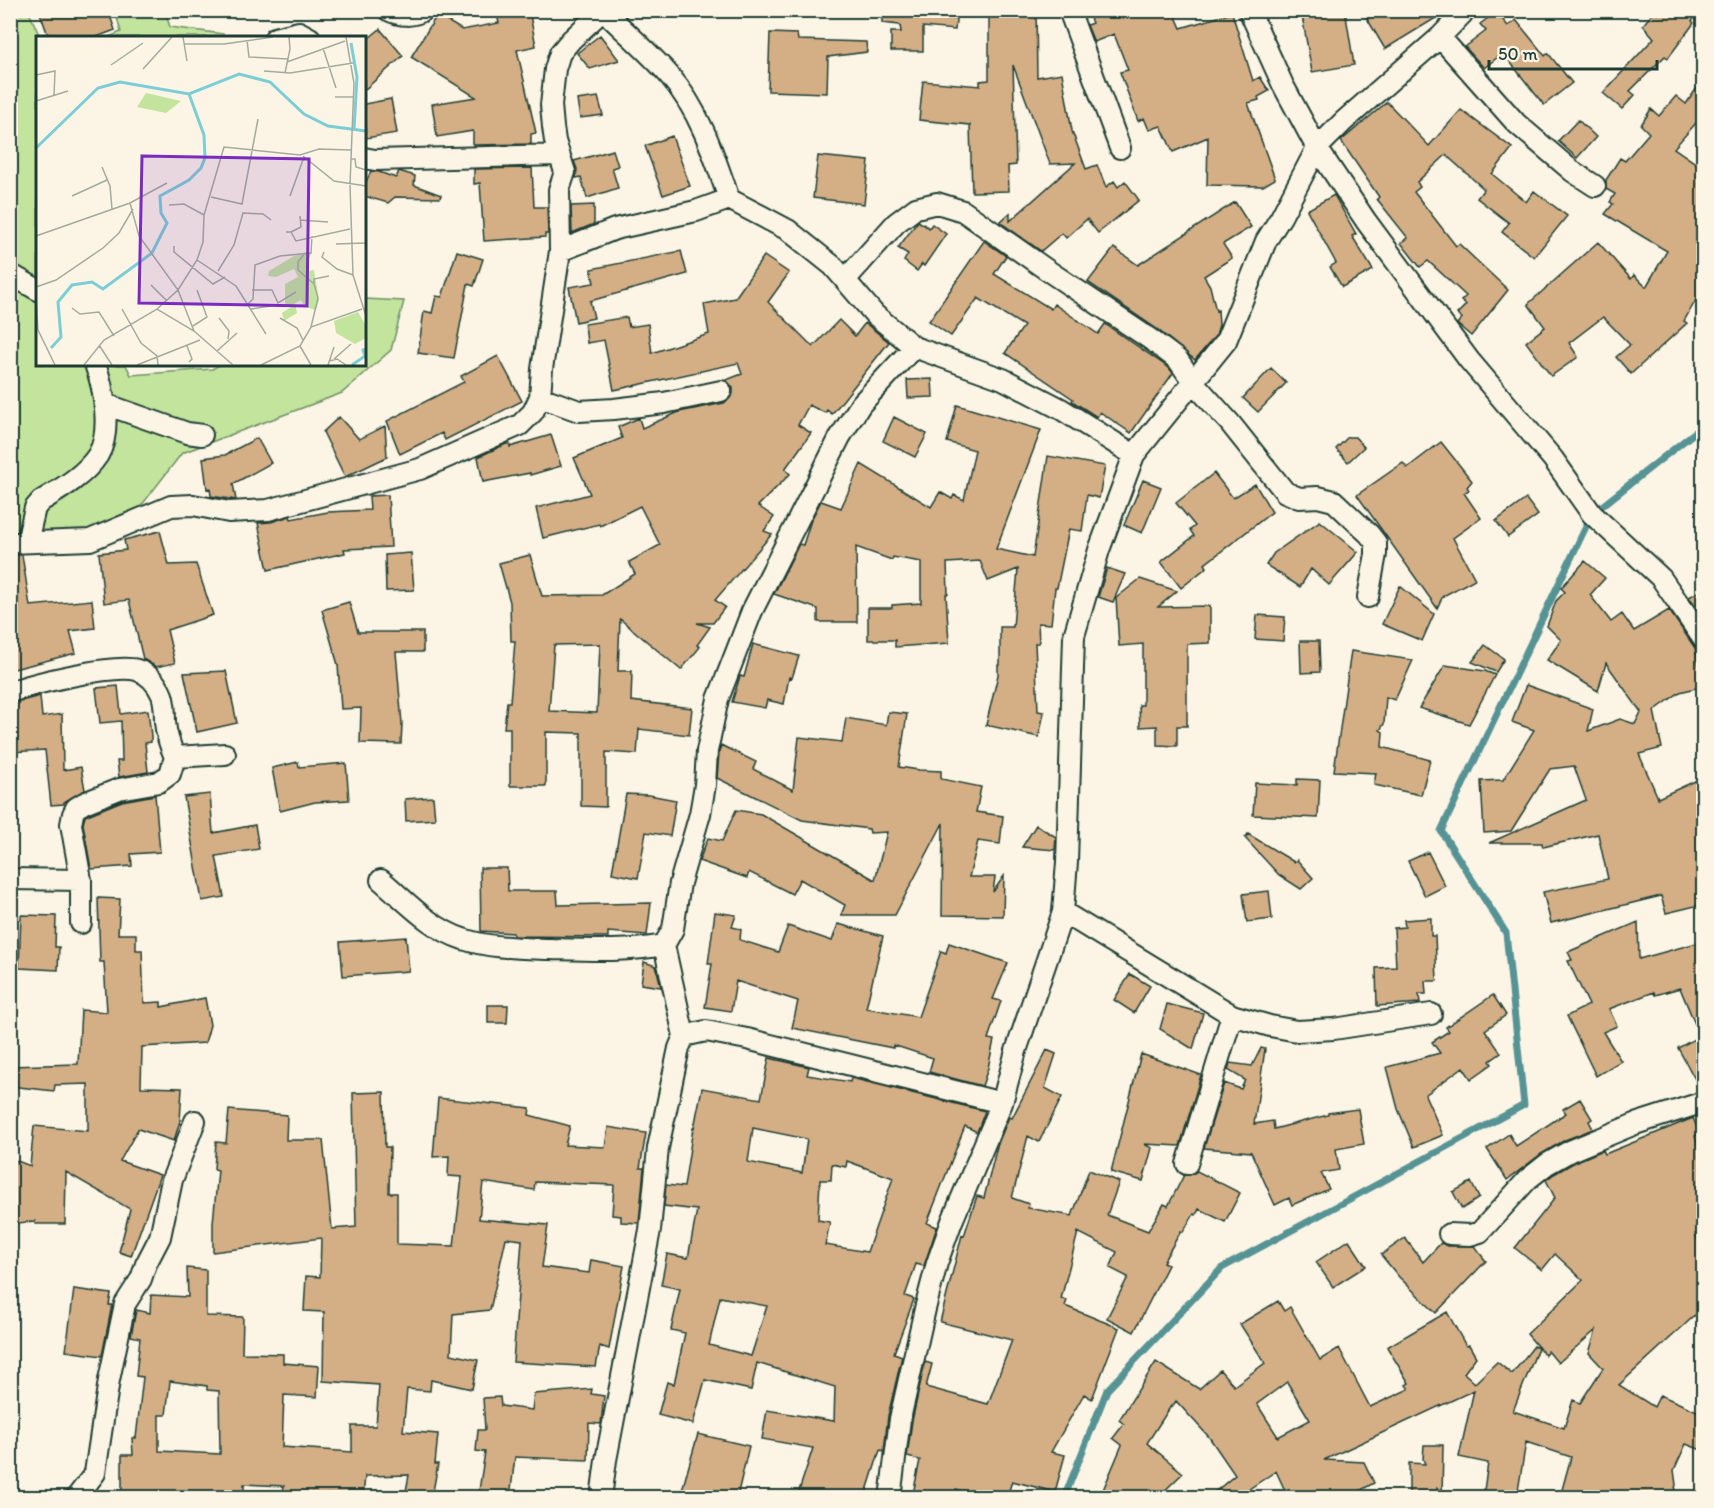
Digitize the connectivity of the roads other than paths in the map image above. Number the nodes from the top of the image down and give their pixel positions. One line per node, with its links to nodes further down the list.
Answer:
1 (388, 10): 2 (street)
2 (424, 10)
3 (603, 10): 12 (street); 15 (street)
4 (1069, 10): 10 (street)
5 (1249, 10): 11 (street)
6 (1466, 10): 9 (street)
7 (283, 36): 8 (street)
8 (306, 36)
9 (1440, 37): 11 (street); 14 (street)
10 (1120, 148)
11 (1317, 148): 22 (street); 30 (street)
12 (559, 155): 13 (street); 16 (street)
13 (366, 158)
14 (1595, 186)
15 (729, 199): 16 (street); 18 (street)
16 (560, 251): 24 (street)
17 (10, 274): 19 (street)
18 (845, 280): 20 (street); 22 (street)
19 (36, 289)
20 (914, 347): 27 (street); 39 (street)
21 (96, 366): 25 (street)
22 (1194, 383): 27 (street); 29 (street)
23 (721, 391): 24 (street)
24 (540, 397): 28 (street)
25 (105, 404): 26 (street); 28 (street)
26 (202, 435)
27 (1134, 455): 37 (street)
28 (19, 543)
29 (1368, 597)
30 (1704, 640)
31 (10, 692): 33 (street)
32 (225, 754): 33 (street)
33 (175, 757): 35 (street)
34 (10, 879): 35 (street)
35 (81, 880): 38 (street)
36 (381, 880): 39 (street)
37 (1063, 912): 41 (street); 44 (street)
38 (81, 923)
39 (664, 945): 42 (street)
40 (1431, 1014): 41 (street)
41 (1232, 1015): 46 (street)
42 (684, 1036): 44 (street); 49 (street)
43 (1704, 1102): 47 (street)
44 (1002, 1103): 50 (street)
45 (195, 1121): 48 (street)
46 (1187, 1164)
47 (1449, 1234)
48 (76, 1497)
49 (601, 1497)
50 (890, 1497)

